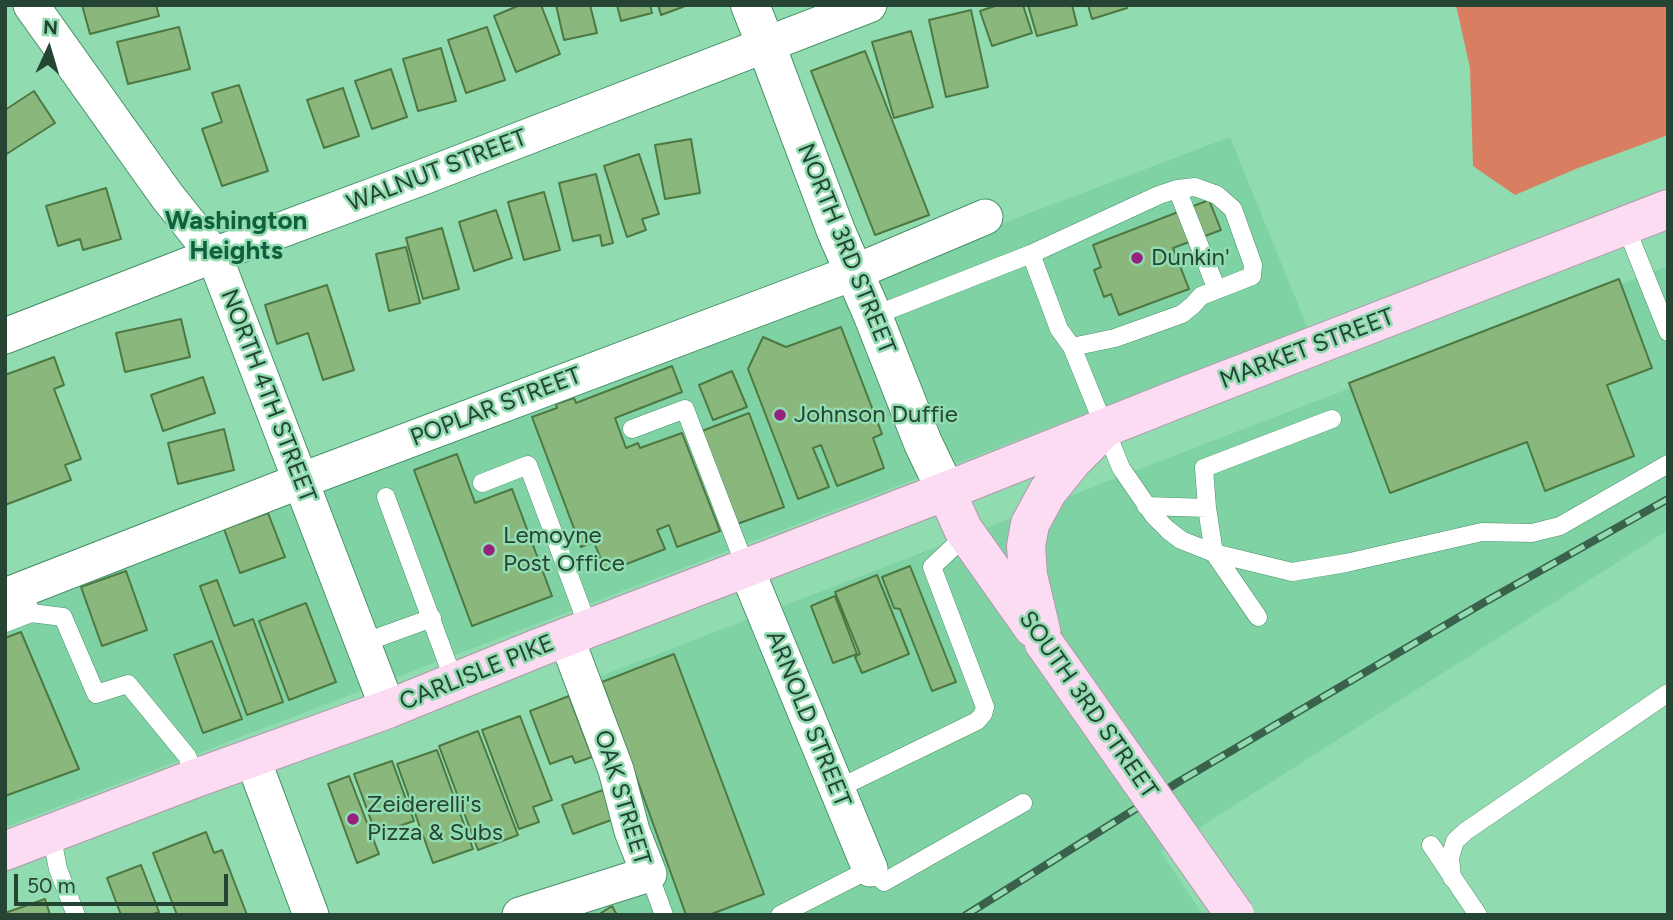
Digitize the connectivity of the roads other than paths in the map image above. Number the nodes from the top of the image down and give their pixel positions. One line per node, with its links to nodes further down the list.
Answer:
1 (31, 5): 10 (street, NORTH 4TH STREET)
2 (750, 5): 4 (street, NORTH 3RD STREET)
3 (869, 5): 4 (street, WALNUT STREET)
4 (766, 45): 10 (street, WALNUT STREET); 11 (street, NORTH 3RD STREET)
5 (1177, 189): 9 (lane); 12 (lane); 12 (lane)
6 (1668, 209): 8 (main road, MARKET STREET)
7 (985, 216): 11 (street, POPLAR STREET)
8 (1625, 225): 14 (lane); 18 (main road, MARKET STREET)
9 (1031, 254): 13 (lane); 16 (lane)
10 (214, 255): 15 (street, WALNUT STREET); 21 (street, NORTH 4TH STREET)
11 (855, 272): 13 (street, NORTH 3RD STREET); 21 (street, POPLAR STREET)
12 (1217, 290): 16 (lane)
13 (873, 316): 23 (street, NORTH 3RD STREET)
14 (1667, 327)
15 (5, 336)
16 (1072, 348): 18 (lane)
17 (1332, 419): 26 (lane)
18 (1104, 428): 23 (main road, MARKET STREET); 25 (lane); 36 (main road)
19 (632, 429): 29 (lane)
20 (1668, 464): 28 (lane)
21 (300, 481): 30 (street, POPLAR STREET); 35 (street, NORTH 4TH STREET)
22 (482, 483): 34 (lane)
23 (946, 491): 27 (main road, SOUTH 3RD STREET); 29 (main road, CARLISLE PIKE)
24 (386, 496): 32 (lane)
25 (1146, 506): 26 (lane); 28 (lane)
26 (1207, 508): 28 (lane)
27 (967, 534): 36 (main road, SOUTH 3RD STREET); 42 (lane)
28 (1214, 552): 31 (lane)
29 (746, 568): 34 (main road, CARLISLE PIKE); 42 (street, ARNOLD STREET)
30 (19, 600): 33 (lane); 41 (lane)
31 (1258, 617)
32 (432, 618): 35 (lane); 37 (lane)
33 (5, 623)
34 (577, 633): 37 (main road, CARLISLE PIKE); 48 (street, OAK STREET)
35 (363, 643): 39 (street, NORTH 4TH STREET)
36 (1044, 643): 55 (main road, SOUTH 3RD STREET, bridge)
37 (454, 681): 39 (main road, CARLISLE PIKE)
38 (1668, 693): 49 (lane)
39 (388, 709): 40 (main road, CARLISLE PIKE)
40 (252, 757): 41 (main road, CARLISLE PIKE); 51 (street)
41 (196, 778): 44 (main road, CARLISLE PIKE)
42 (836, 789): 47 (street, ARNOLD STREET)
43 (1023, 803): 47 (lane)
44 (51, 833): 46 (main road, CARLISLE PIKE); 50 (lane)
45 (1431, 845): 49 (lane)
46 (5, 851)
47 (870, 869): 54 (lane)
48 (649, 874): 52 (street, OAK STREET); 53 (lane)
49 (1452, 878): 56 (lane)
50 (76, 915)
51 (311, 915)
52 (520, 915)
53 (664, 915)
54 (780, 915)
55 (1235, 915)
56 (1477, 915)

